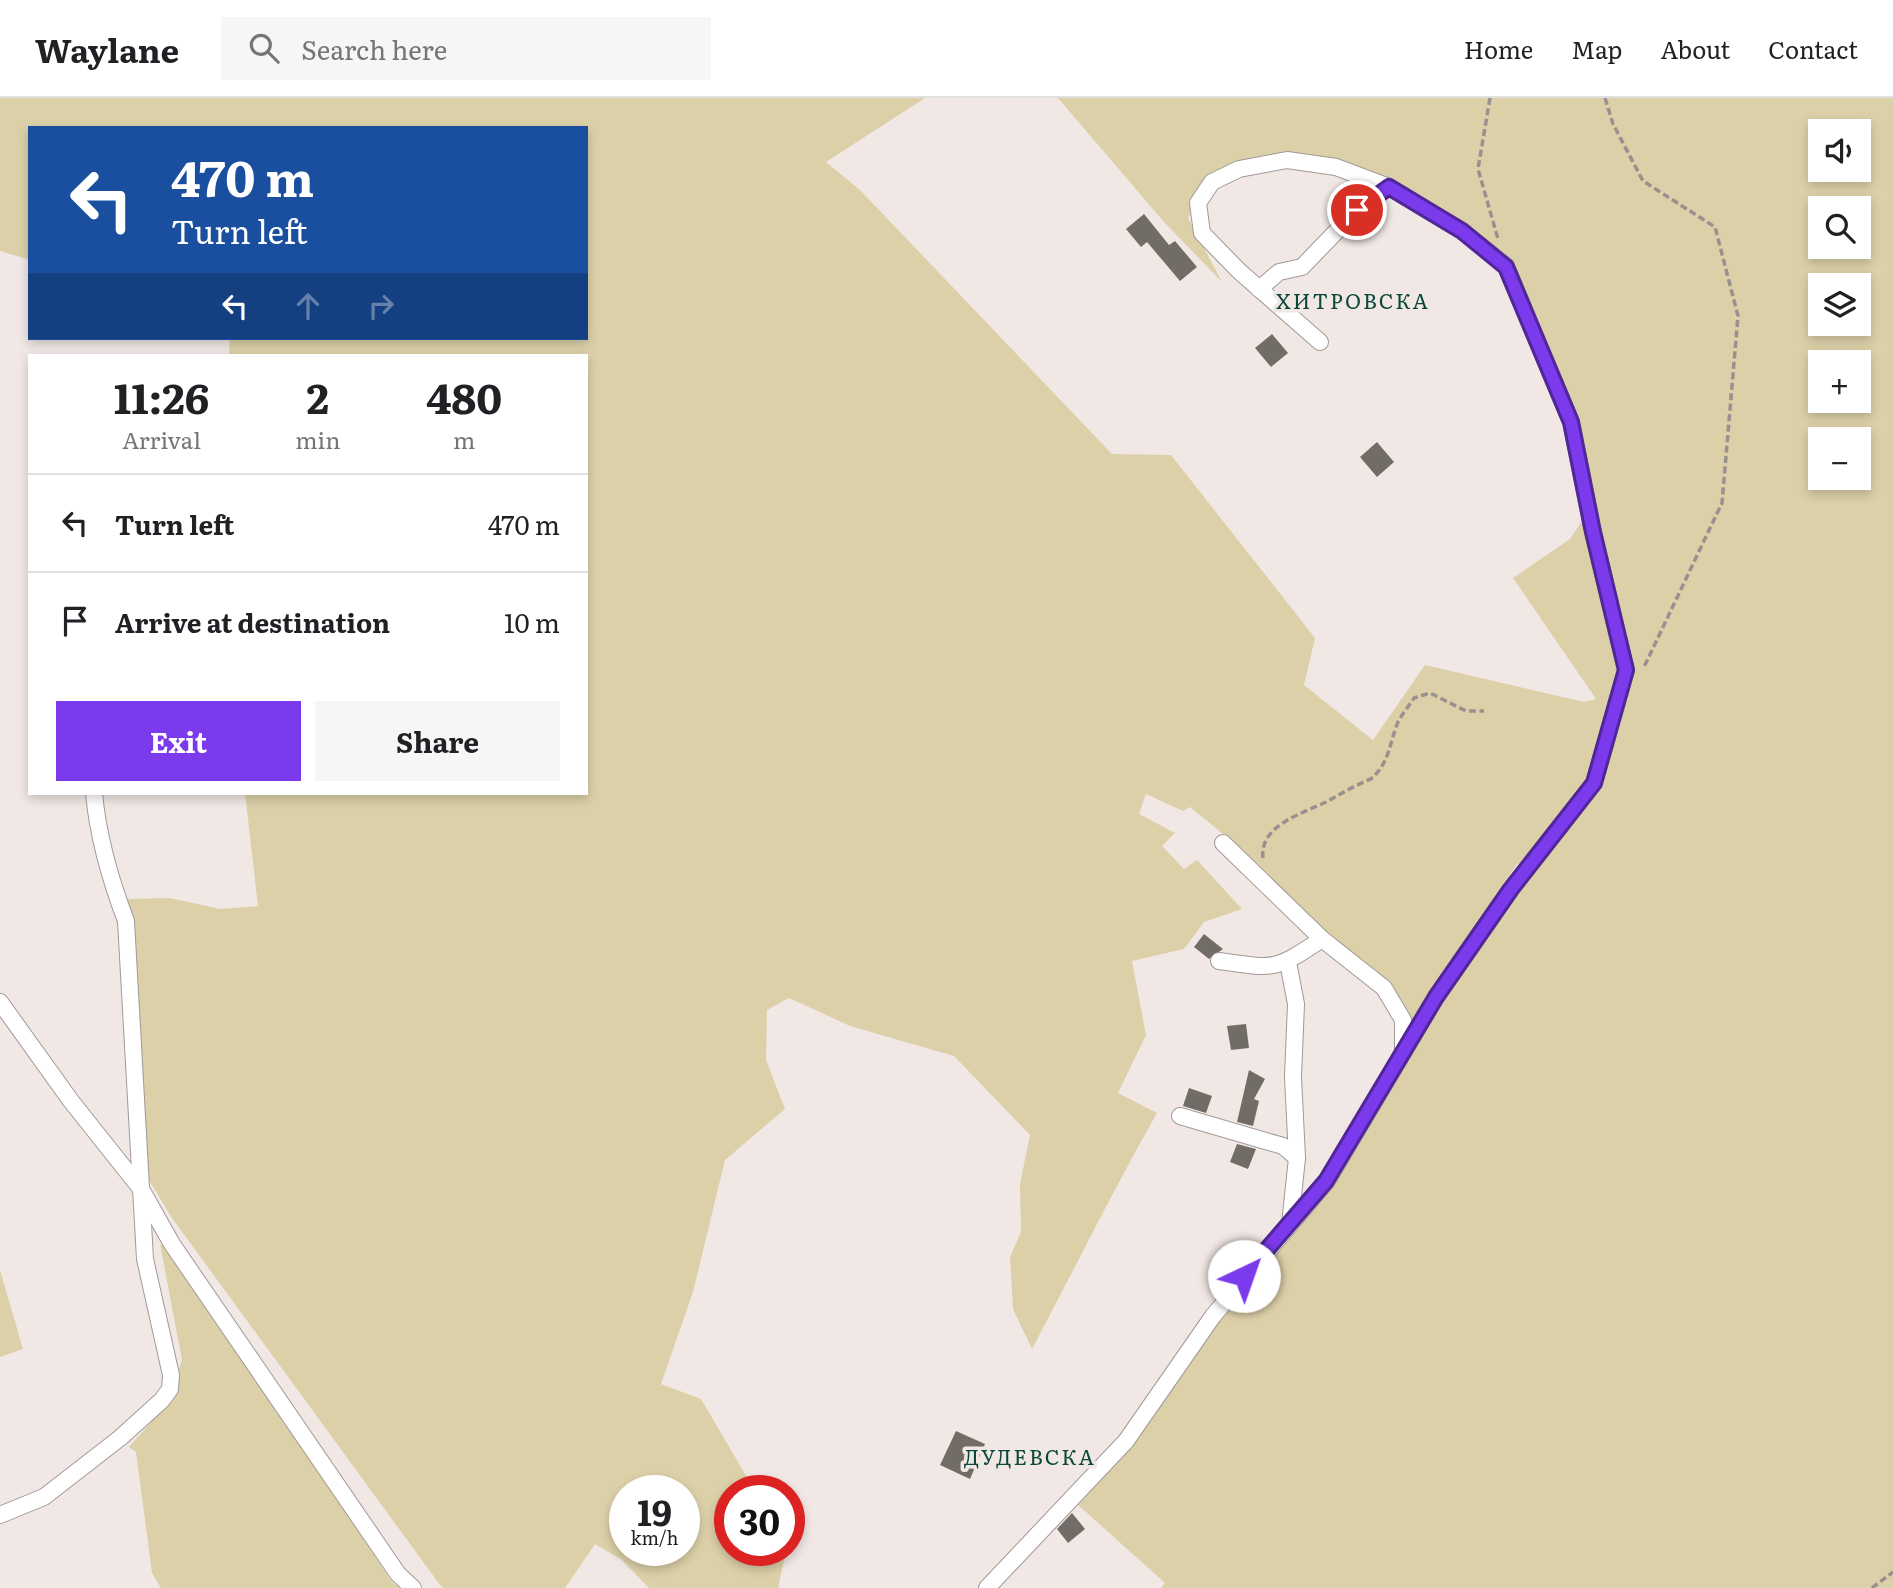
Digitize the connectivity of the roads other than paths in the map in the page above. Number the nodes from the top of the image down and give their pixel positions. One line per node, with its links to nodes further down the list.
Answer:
1 (1389, 187): 2 (street); 2 (street); 10 (street)
2 (1259, 289): 3 (street)
3 (1320, 342)
4 (94, 795): 13 (street)
5 (1223, 843): 6 (street)
6 (1322, 939): 8 (street); 10 (street)
7 (1219, 961): 8 (street)
8 (1287, 962): 12 (street)
9 (0, 1002): 13 (street)
10 (1403, 1050): 14 (street)
11 (1180, 1116): 12 (street)
12 (1297, 1158): 14 (street)
13 (141, 1189): 15 (street); 16 (street)
14 (1290, 1224): 17 (street)
15 (0, 1515)
16 (413, 1588)
17 (987, 1588)

